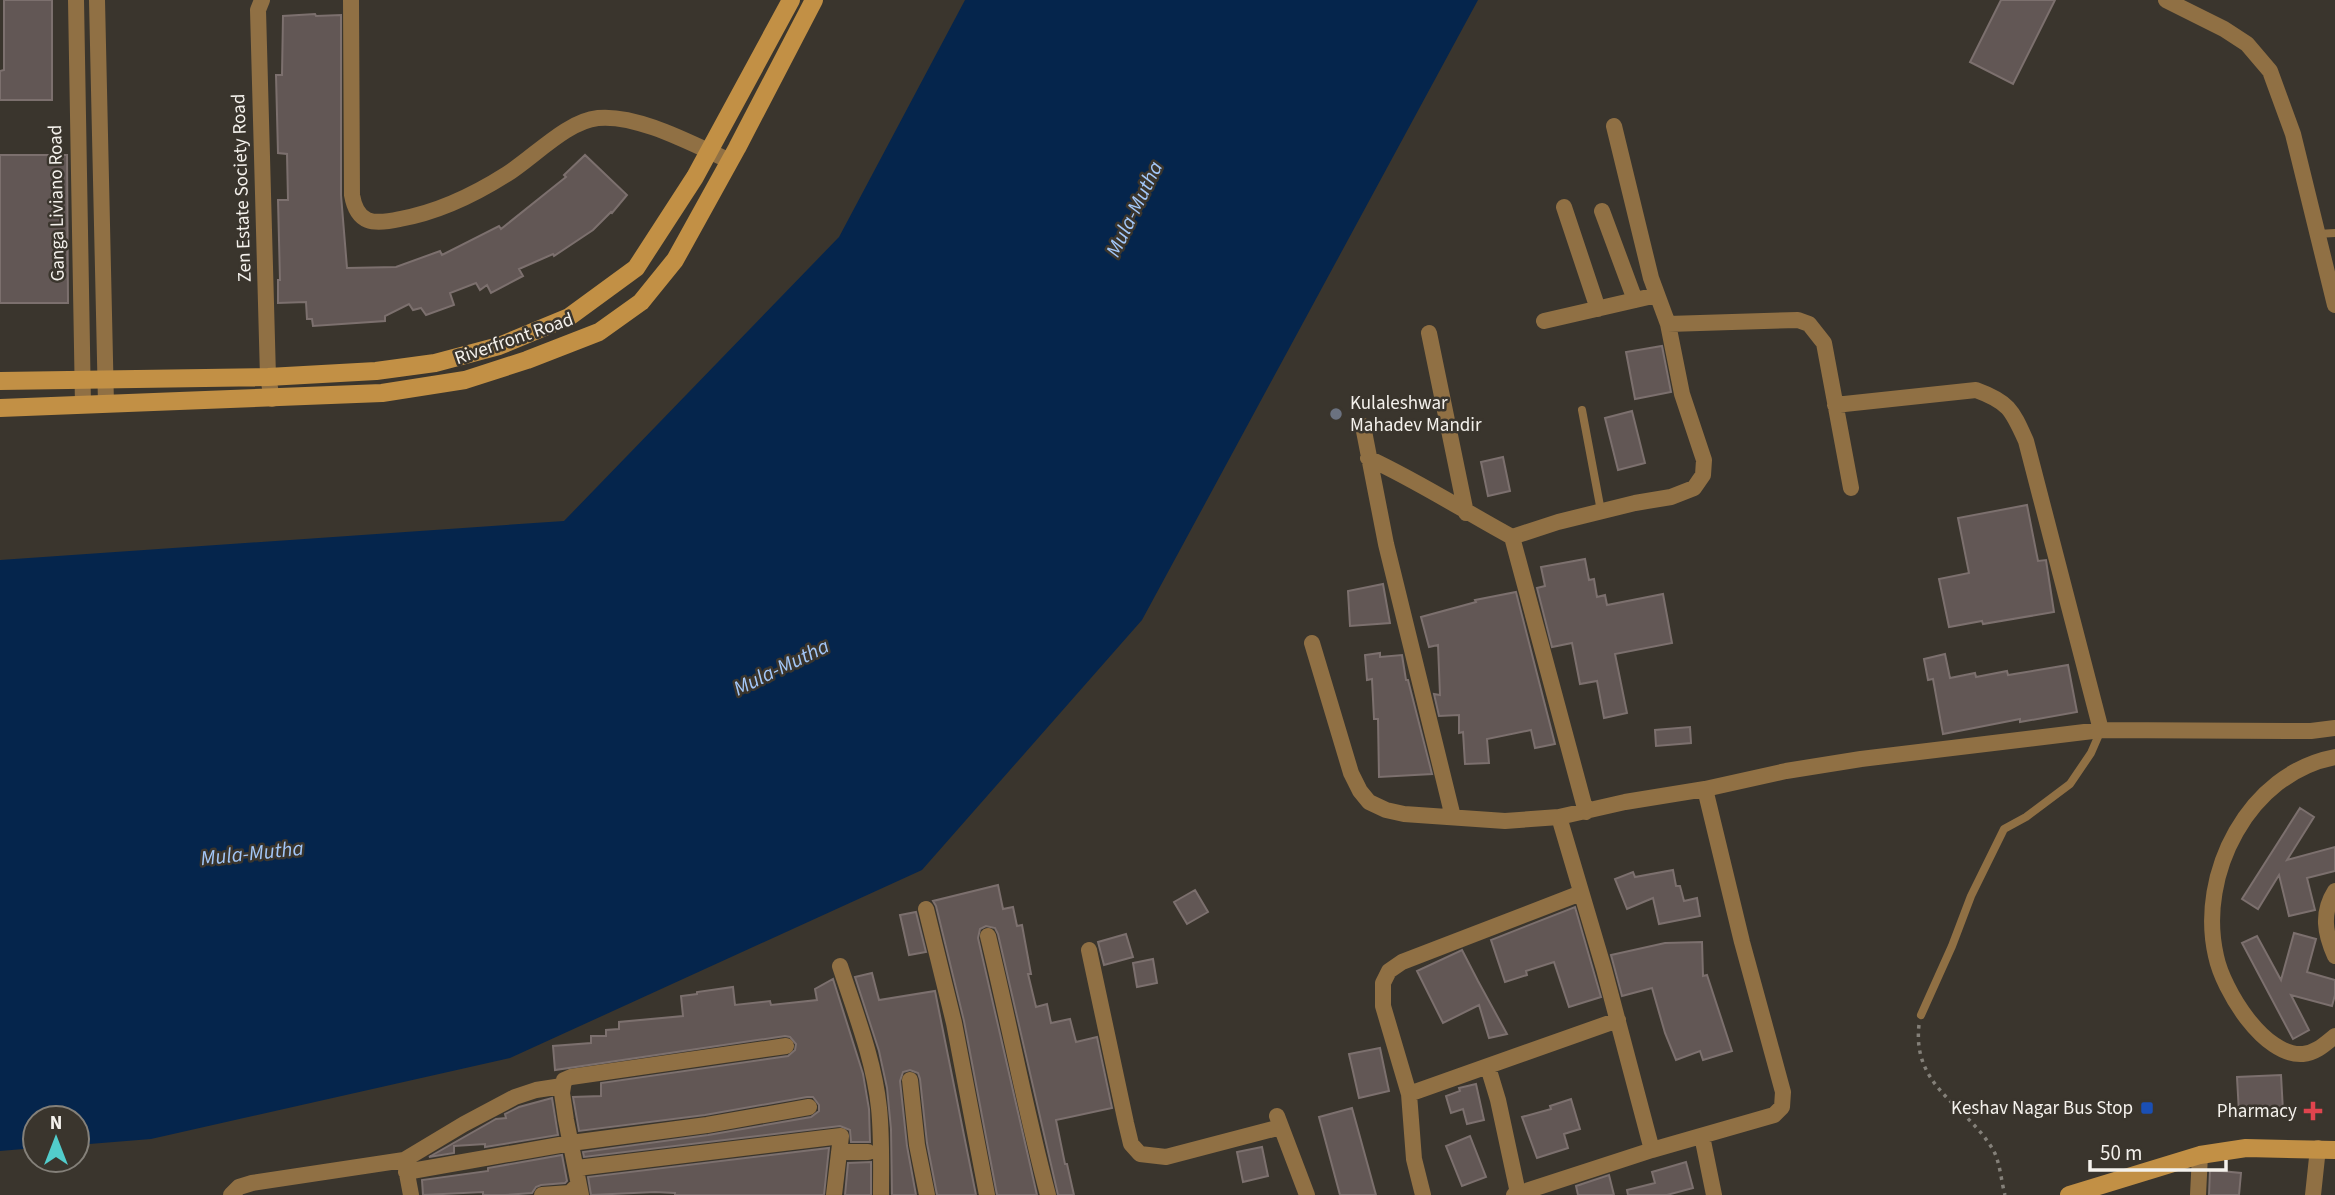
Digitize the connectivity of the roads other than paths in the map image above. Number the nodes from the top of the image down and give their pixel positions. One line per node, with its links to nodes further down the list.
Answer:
1 (76, 0): 23 (street, Ganga Liviano Road)
2 (97, 0): 24 (street)
3 (262, 0): 22 (street, Zen Estate Society Road)
4 (351, 0): 9 (street)
5 (791, 0): 9 (street, Riverfront Road)
6 (814, 0): 10 (street, Riverfront Road)
7 (2166, 0): 14 (street)
8 (1614, 126): 15 (street)
9 (709, 151): 10 (street); 22 (street, Riverfront Road)
10 (730, 161): 26 (street, Riverfront Road)
11 (1564, 207): 18 (street)
12 (1602, 211): 16 (street)
13 (2335, 233): 14 (lane)
14 (2317, 234): 17 (street)
15 (1657, 295): 16 (street); 20 (street)
16 (1635, 300): 18 (street)
17 (2335, 305)
18 (1598, 309): 19 (street)
19 (1544, 321)
20 (1668, 324): 29 (street); 35 (street)
21 (1429, 333): 36 (street)
22 (268, 377): 24 (street, Riverfront Road); 26 (street, Zen Estate Society Road)
23 (82, 379): 24 (street, Riverfront Road); 25 (street, Riverfront Road); 28 (street, Ganga Liviano Road)
24 (105, 379): 27 (street)
25 (0, 381)
26 (272, 399): 27 (street, Riverfront Road)
27 (106, 404): 28 (street, Riverfront Road)
28 (83, 405): 30 (street, Riverfront Road)
29 (1835, 405): 34 (street); 40 (street)
30 (0, 408)
31 (1582, 410): 35 (lane)
32 (1363, 426): 33 (street)
33 (1368, 458): 36 (street); 44 (street)
34 (1851, 488)
35 (1601, 511): 37 (street)
36 (1466, 513): 37 (street)
37 (1512, 537): 43 (street)
38 (1312, 643): 44 (street)
39 (2335, 728): 40 (street)
40 (2101, 730): 42 (street); 53 (lane)
41 (2335, 757): 55 (street)
42 (1705, 789): 43 (street); 63 (street)
43 (1586, 812): 45 (street)
44 (1453, 817): 45 (street)
45 (1559, 817): 47 (street)
46 (2335, 891): 51 (street)
47 (1581, 893): 54 (street); 60 (street)
48 (926, 909): 80 (street)
49 (988, 936): 81 (street)
50 (1089, 950): 82 (street)
51 (2335, 956)
52 (840, 967): 78 (street)
53 (1921, 1015)
54 (1618, 1020): 57 (street); 66 (street)
55 (2335, 1036)
56 (786, 1046): 59 (street)
57 (1488, 1067): 60 (street); 73 (street)
58 (910, 1080): 79 (street)
59 (562, 1086): 64 (street); 71 (street)
60 (1409, 1094): 83 (street)
61 (809, 1107): 62 (street)
62 (707, 1125): 64 (street); 69 (street)
63 (1702, 1136): 66 (street); 84 (street)
64 (571, 1143): 71 (street); 72 (street)
65 (2326, 1149): 70 (street); 87 (street)
66 (1652, 1150): 73 (street)
67 (839, 1152): 68 (street); 69 (street); 77 (street)
68 (868, 1152)
69 (709, 1153): 72 (street)
70 (2200, 1155): 85 (street); 86 (street)
71 (405, 1166): 74 (street); 75 (street)
72 (579, 1183): 76 (street)
73 (1516, 1194)
74 (231, 1195)
75 (411, 1195)
76 (542, 1195)
77 (834, 1195)
78 (881, 1195)
79 (927, 1195)
80 (987, 1195)
81 (1048, 1195)
82 (1307, 1195)
83 (1423, 1195)
84 (1714, 1195)
85 (2069, 1195)
86 (2198, 1195)
87 (2313, 1195)

